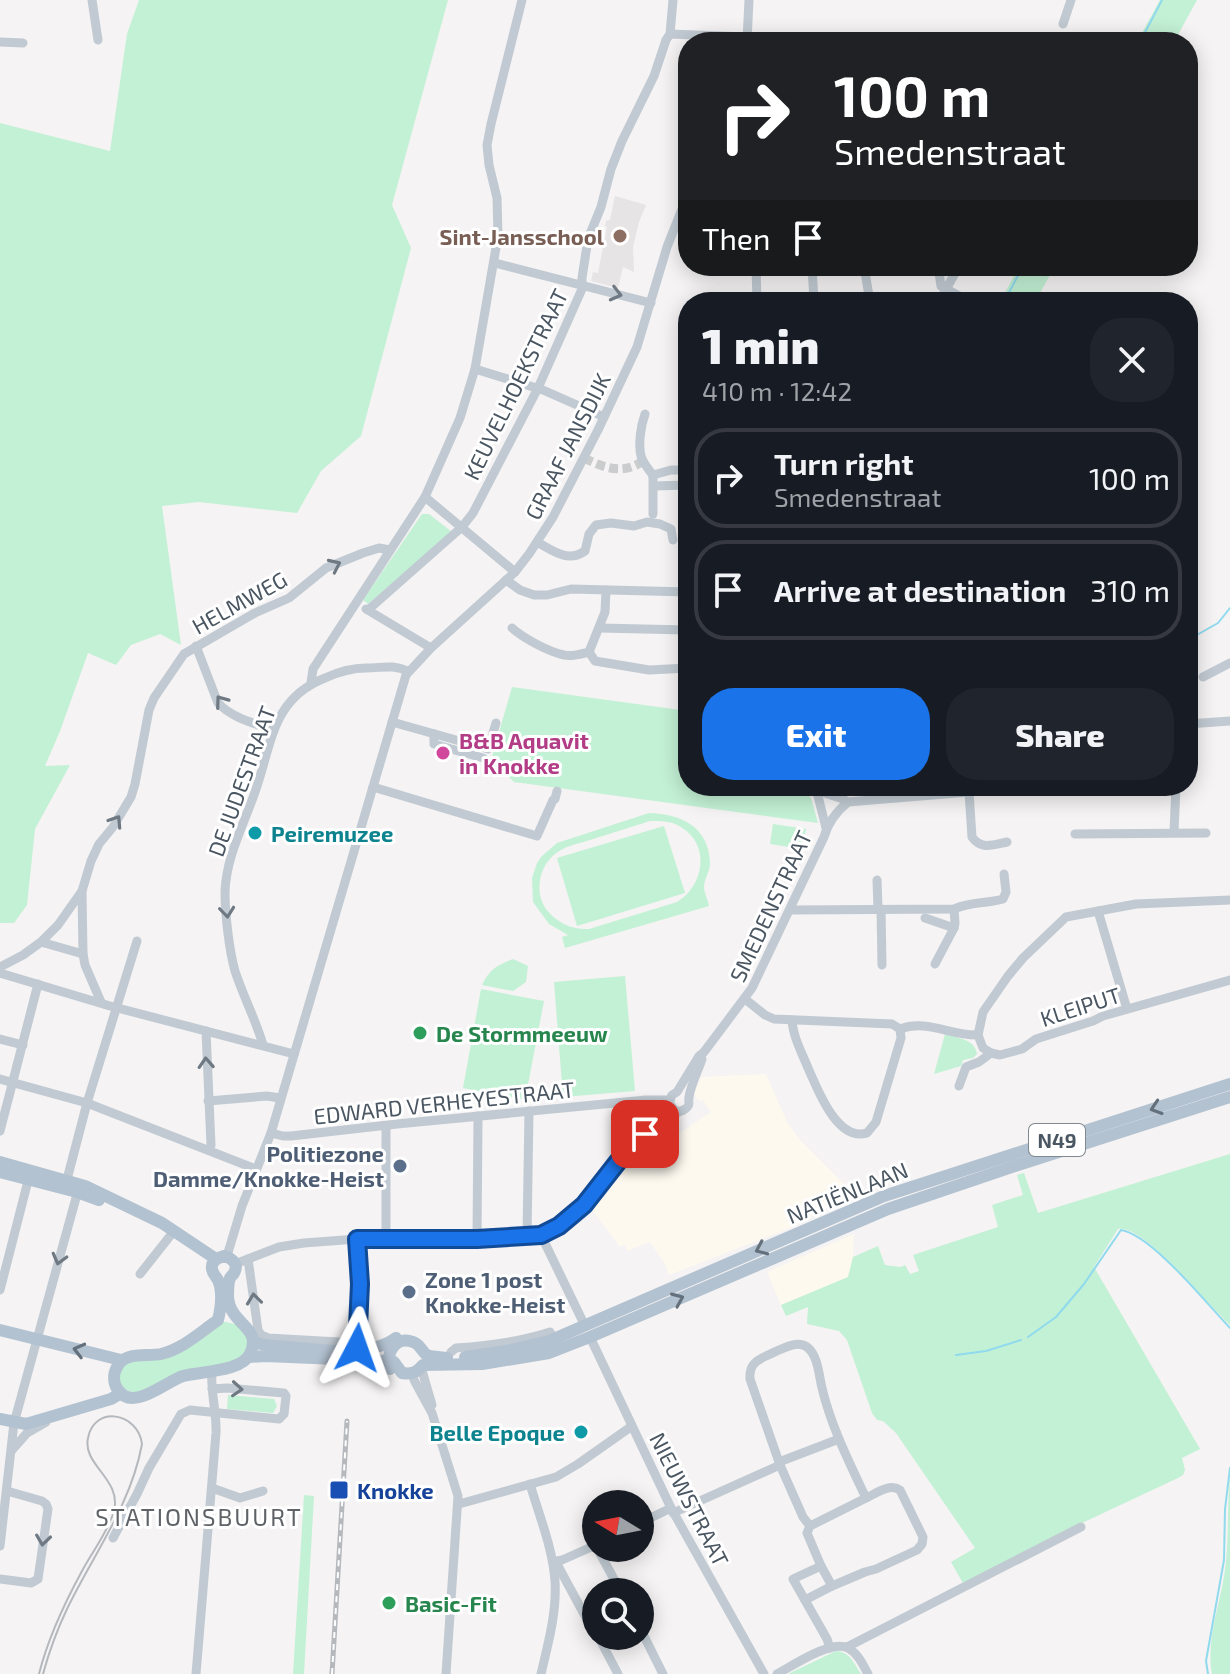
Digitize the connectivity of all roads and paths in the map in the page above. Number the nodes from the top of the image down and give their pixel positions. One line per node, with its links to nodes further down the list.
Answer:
1 (92, 0): 10 (street)
2 (522, 0): 14 (street)
3 (673, 0): 8 (street, KEUVELHOEKSTRAAT)
4 (749, 0): 7 (street)
5 (1071, 0): 6 (street)
6 (1063, 24)
7 (747, 32)
8 (670, 34): 9 (street); 17 (street, KEUVELHOEKSTRAAT)
9 (678, 35)
10 (98, 40)
11 (0, 42): 12 (street)
12 (23, 43)
13 (678, 219): 21 (street, GRAAF JANSDIJK)
14 (495, 263): 17 (street); 22 (street)
15 (940, 276): 18 (street)
16 (953, 276): 18 (street)
17 (581, 284): 21 (street, one-way to 21); 23 (street, KEUVELHOEKSTRAAT)
18 (946, 289): 19 (street); 20 (street)
19 (944, 292)
20 (952, 292)
21 (651, 303): 25 (street, GRAAF JANSDIJK)
22 (475, 369): 23 (street); 30 (street)
23 (538, 388): 25 (street); 32 (street, KEUVELHOEKSTRAAT)
24 (645, 414): 27 (street)
25 (604, 417): 34 (street, GRAAF JANSDIJK)
26 (678, 470): 27 (street)
27 (653, 475): 29 (street)
28 (678, 485): 29 (street)
29 (654, 486): 31 (street)
30 (425, 497): 32 (street); 35 (street)
31 (650, 518): 33 (street); 34 (street)
32 (462, 527): 36 (street); 41 (street, KEUVELHOEKSTRAAT)
33 (673, 540)
34 (537, 542): 36 (street, GRAAF JANSDIJK)
35 (390, 550): 40 (street); 45 (street, HELMWEG, one-way to 35)
36 (515, 572): 37 (street, GRAAF JANSDIJK)
37 (506, 580): 38 (street); 46 (street, GRAAF JANSDIJK)
38 (606, 590): 39 (street); 43 (street)
39 (678, 592)
40 (355, 603): 41 (street); 52 (street)
41 (368, 610): 46 (street)
42 (512, 628): 47 (street)
43 (600, 628): 44 (street); 47 (street)
44 (678, 630)
45 (196, 646): 57 (street, one-way to 45); 75 (street, HELMWEG, one-way to 45)
46 (431, 648): 50 (street, GRAAF JANSDIJK)
47 (589, 652): 49 (street)
48 (1230, 663): 51 (street)
49 (678, 669)
50 (408, 671): 52 (street, DE JUDESTRAAT); 54 (street)
51 (1203, 677)
52 (311, 683): 57 (street, DE JUDESTRAAT)
53 (1230, 721): 56 (street)
54 (392, 722): 58 (street); 60 (street)
55 (496, 723): 58 (street)
56 (1198, 723)
57 (273, 730): 101 (street, DE JUDESTRAAT, one-way to 101)
58 (434, 734): 59 (street)
59 (483, 758)
60 (373, 787): 61 (street); 104 (street)
61 (557, 791)
62 (816, 796): 68 (street)
63 (835, 796): 67 (street)
64 (903, 796): 67 (street)
65 (969, 796): 72 (street)
66 (1176, 796): 69 (street)
67 (848, 802): 68 (street, SMEDENSTRAAT)
68 (826, 828): 79 (street, SMEDENSTRAAT)
69 (1174, 832): 70 (street); 71 (street)
70 (1206, 833)
71 (1075, 834)
72 (1007, 842)
73 (1004, 874): 78 (street)
74 (877, 880): 77 (street)
75 (82, 891): 84 (street, HELMWEG); 85 (street)
76 (1230, 900): 80 (street)
77 (879, 909): 78 (street); 79 (street); 87 (street)
78 (954, 909): 82 (street)
79 (790, 910): 91 (street, SMEDENSTRAAT)
80 (1098, 911): 94 (street); 98 (street)
81 (925, 918): 82 (street)
82 (954, 928): 86 (street)
83 (137, 941): 93 (street)
84 (41, 942): 85 (street); 88 (street, HELMWEG)
85 (83, 954): 92 (street)
86 (935, 964)
87 (882, 965)
88 (0, 970): 90 (street)
89 (1230, 980): 94 (street, KLEIPUT)
90 (38, 984): 92 (street); 100 (street)
91 (745, 999): 95 (street); 102 (street, SMEDENSTRAAT)
92 (101, 1002): 93 (street)
93 (116, 1007): 97 (street); 114 (street)
94 (1127, 1009): 103 (street, KLEIPUT)
95 (792, 1020): 96 (street); 96 (street)
96 (900, 1029): 98 (street)
97 (206, 1031): 101 (street); 112 (street, one-way to 97)
98 (978, 1035): 103 (street)
99 (0, 1039): 100 (street)
100 (23, 1045): 106 (street)
101 (263, 1045): 104 (street)
102 (704, 1052): 111 (street, SMEDENSTRAAT); 113 (street, SMEDENSTRAAT)
103 (991, 1053): 108 (street, KLEIPUT)
104 (294, 1054): 110 (street)
105 (0, 1079): 106 (street)
106 (14, 1082): 114 (street); 119 (street)
107 (1230, 1084): 138 (main road, NATIËNLAAN / N49, one-way to 138)
108 (959, 1086)
109 (1230, 1097): 138 (main road, NATIËNLAAN / N49, one-way to 109)
110 (280, 1098): 112 (street); 118 (street)
111 (688, 1098): 113 (street); 113 (street, SMEDENSTRAAT)
112 (208, 1101): 120 (street)
113 (674, 1102): 115 (street, EDWARD VERHEYESTRAAT); 127 (street, SMEDENSTRAAT)
114 (87, 1103): 120 (street); 125 (street)
115 (529, 1111): 116 (street, EDWARD VERHEYESTRAAT); 128 (street)
116 (478, 1116): 117 (street, EDWARD VERHEYESTRAAT); 131 (street)
117 (386, 1126): 118 (street, EDWARD VERHEYESTRAAT); 129 (street)
118 (272, 1128): 122 (street)
119 (0, 1131)
120 (209, 1150): 122 (street)
121 (0, 1162): 124 (main road)
122 (256, 1169): 132 (street)
123 (0, 1172): 124 (main road)
124 (30, 1175): 125 (main road); 134 (street)
125 (72, 1186): 126 (main road); 140 (street, one-way to 140)
126 (173, 1234): 132 (main road); 133 (street)
127 (541, 1235): 128 (street, SMEDENSTRAAT); 138 (street, NIEUWSTRAAT)
128 (527, 1236): 131 (street, SMEDENSTRAAT)
129 (386, 1238): 130 (street, SMEDENSTRAAT); 131 (street, SMEDENSTRAAT)
130 (357, 1239): 132 (street, SMEDENSTRAAT); 142 (street)
131 (477, 1239)
132 (226, 1266): 135 (main road); 136 (main road); 142 (street, one-way to 132)
133 (140, 1274)
134 (0, 1290)
135 (218, 1320): 136 (main road); 148 (main road)
136 (237, 1320): 141 (main road)
137 (0, 1330): 140 (main road)
138 (588, 1332): 139 (main road, NATIËNLAAN / N49); 147 (main road, NATIËNLAAN / N49); 156 (street, NIEUWSTRAAT)
139 (554, 1339): 143 (street); 147 (main road, NATIËNLAAN / N49)
140 (37, 1340): 148 (main road, one-way to 140); 155 (street)
141 (253, 1342): 144 (main road, NATIËNLAAN / N49); 145 (main road)
142 (357, 1345): 144 (main road, NATIËNLAAN / N49); 146 (main road, NATIËNLAAN / N49)
143 (451, 1352): 146 (main road, N49); 147 (main road, NATIËNLAAN / N49)
144 (338, 1355): 145 (main road, NATIËNLAAN / N49); 146 (main road, NATIËNLAAN / N49)
145 (248, 1357): 150 (main road, N49)
146 (387, 1358): 149 (main road, NATIËNLAAN / N49); 149 (main road, NATIËNLAAN / N49)
147 (488, 1358): 149 (main road, NATIËNLAAN / N49)
148 (121, 1360): 151 (main road)
149 (421, 1368): 166 (street)
150 (209, 1378): 151 (main road, N49); 152 (street); 152 (street, one-way to 152)
151 (121, 1393): 153 (main road)
152 (216, 1413): 162 (street); 171 (street)
153 (57, 1415): 155 (main road); 158 (street)
154 (0, 1419): 155 (main road)
155 (14, 1423): 158 (street)
156 (632, 1426): 161 (street); 167 (street, NIEUWSTRAAT)
157 (839, 1439): 159 (street); 159 (street); 165 (street)
158 (12, 1450): 160 (street)
159 (779, 1463): 167 (street); 169 (street)
160 (5, 1464): 163 (street)
161 (530, 1484): 166 (street); 174 (street)
162 (212, 1488): 164 (street); 184 (street)
163 (7, 1491): 172 (street); 176 (street, one-way to 176)
164 (263, 1491)
165 (866, 1498): 169 (street); 177 (street)
166 (459, 1504): 185 (street)
167 (672, 1511): 168 (street); 189 (street, NIEUWSTRAAT)
168 (654, 1518)
169 (810, 1526): 175 (street)
170 (1081, 1527): 180 (street)
171 (113, 1538)
172 (0, 1546)
173 (582, 1552): 174 (street)
174 (553, 1562): 179 (street); 186 (street)
175 (821, 1566): 177 (street); 178 (street)
176 (0, 1579)
177 (832, 1586): 178 (street)
178 (805, 1600): 181 (street)
179 (582, 1610)
180 (847, 1647): 181 (street); 191 (street)
181 (830, 1648): 190 (street)
182 (606, 1650): 187 (street)
183 (651, 1650): 188 (street)
184 (196, 1674)
185 (446, 1674)
186 (541, 1674)
187 (618, 1674)
188 (663, 1674)
189 (764, 1674)
190 (777, 1674)
191 (868, 1674)

